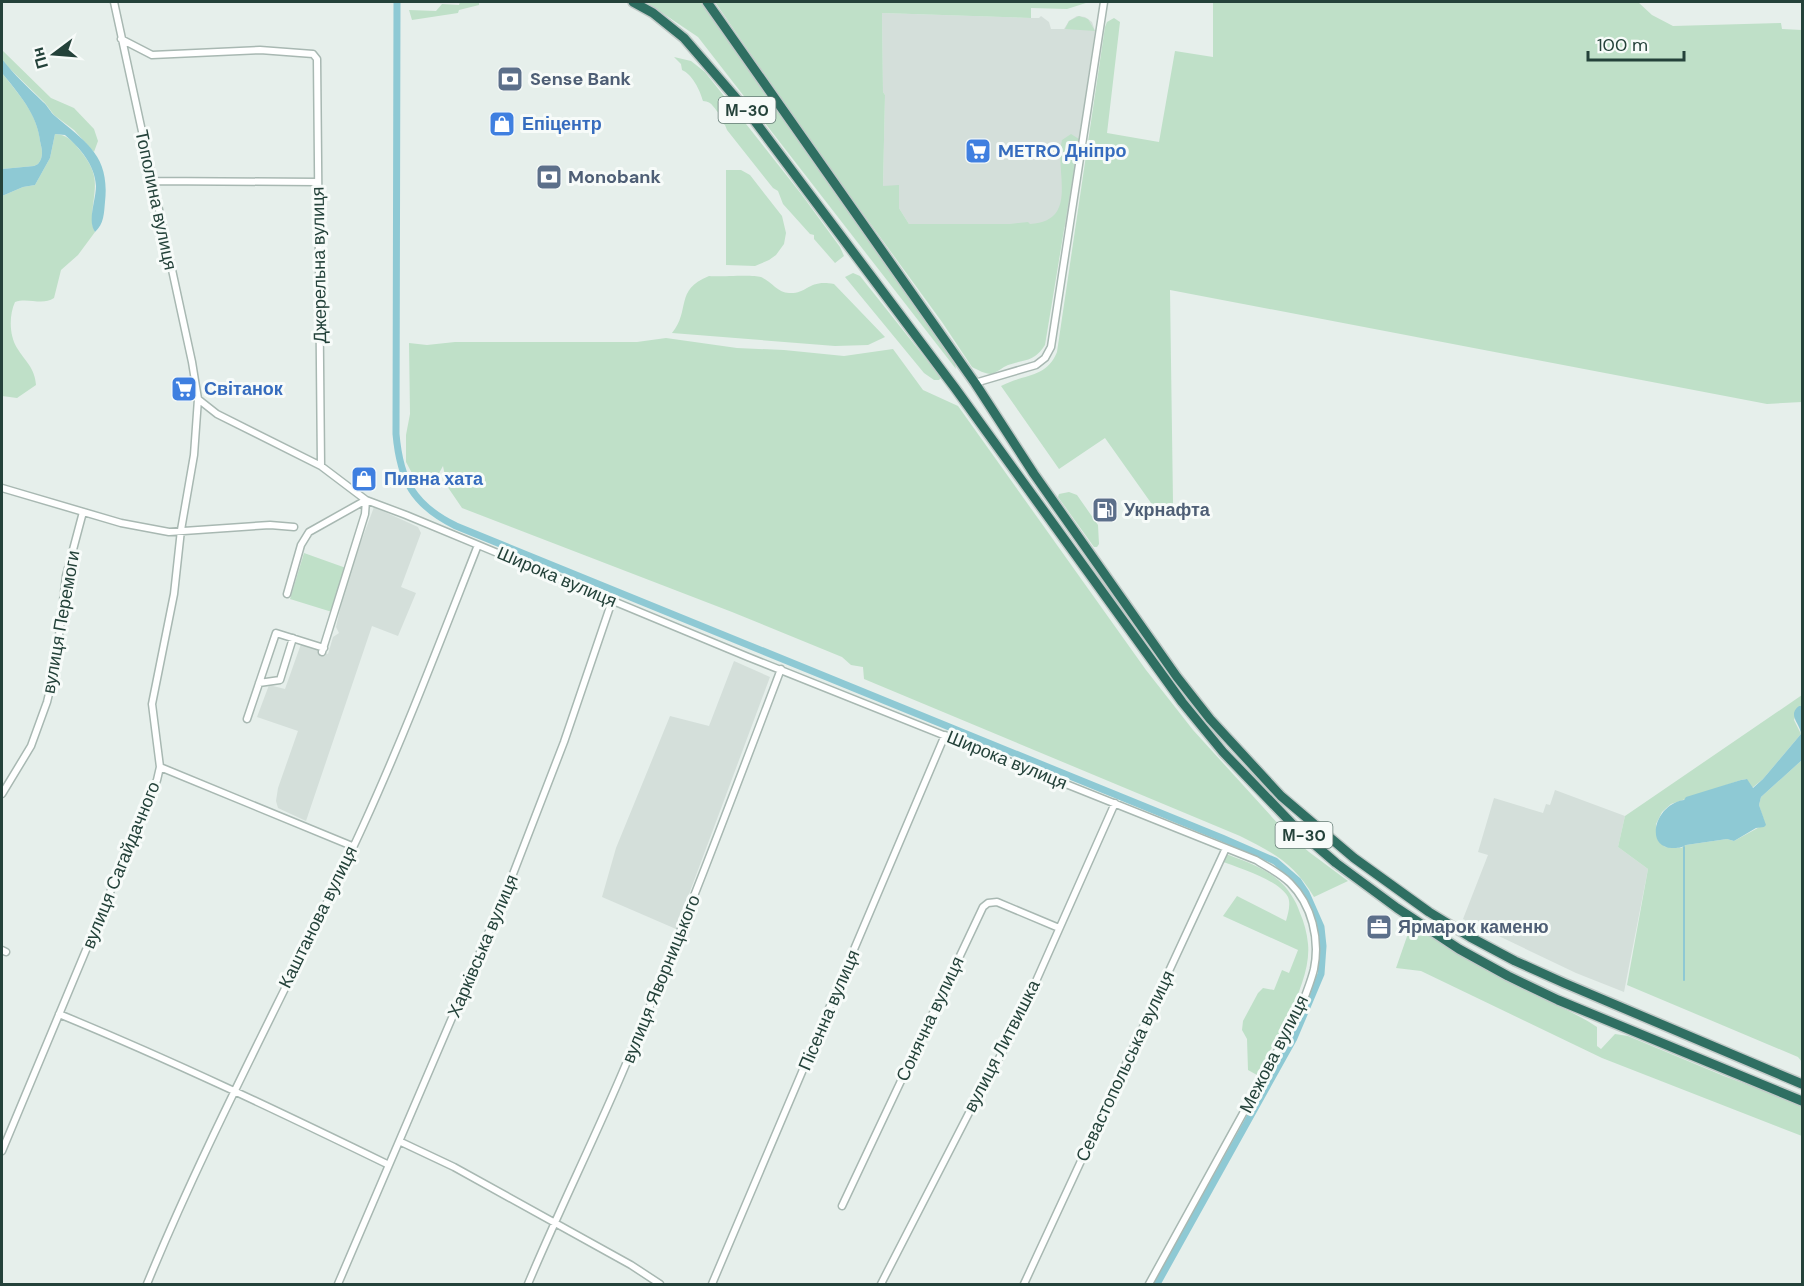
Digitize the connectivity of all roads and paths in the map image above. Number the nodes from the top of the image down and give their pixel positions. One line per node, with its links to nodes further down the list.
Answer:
1 (114, 2): 5 (street, Тополина вулиця)
2 (633, 2): 9 (highway, М-30)
3 (707, 2): 8 (highway, М-30)
4 (1104, 2): 8 (street)
5 (122, 39): 6 (street, Тополина вулиця); 7 (street, Джерельна вулиця)
6 (152, 181): 7 (street); 10 (street, Тополина вулиця)
7 (318, 182): 11 (street, Джерельна вулиця)
8 (975, 383): 9 (highway); 32 (highway, М-30)
9 (955, 388): 34 (highway, М-30)
10 (198, 399): 11 (street, Широка вулиця); 16 (street)
11 (321, 466): 13 (street, Широка вулиця)
12 (2, 488): 14 (street)
13 (366, 500): 17 (street, Широка вулиця); 18 (street); 20 (street)
14 (83, 512): 16 (street); 26 (street, вулиця Перемоги)
15 (294, 527): 16 (street)
16 (181, 530): 25 (street, вулиця Сагайдачного)
17 (478, 545): 19 (street, Широка вулиця); 28 (street, Каштанова вулиця)
18 (287, 594)
19 (612, 601): 21 (street, Широка вулиця); 35 (street, Харківська вулиця)
20 (293, 638): 22 (street); 22 (street)
21 (781, 669): 24 (street, Широка вулиця); 39 (street, вулиця Яворницького)
22 (259, 683): 23 (street)
23 (248, 719)
24 (945, 735): 27 (street, Широка вулиця); 44 (street, Пісенна вулиця)
25 (160, 767): 28 (street); 31 (street, вулиця Сагайдачного)
26 (2, 794)
27 (1115, 803): 29 (street, Широка вулиця); 30 (street, вулиця Литвишка)
28 (352, 846): 33 (street, Каштанова вулиця)
29 (1226, 848): 46 (street, Севастопольська вулиця); 47 (street, Межова вулиця)
30 (1059, 928): 38 (street, Сонячна вулиця); 45 (street, вулиця Литвишка)
31 (59, 1014): 33 (street); 36 (street, вулиця Сагайдачного)
32 (1803, 1084)
33 (236, 1090): 37 (street); 40 (street, Каштанова вулиця)
34 (1803, 1101)
35 (401, 1142): 37 (street, Харківська вулиця); 39 (street)
36 (2, 1151)
37 (389, 1165): 41 (street, Харківська вулиця)
38 (842, 1206)
39 (553, 1224): 42 (street, вулиця Яворницького); 43 (street)
40 (147, 1284)
41 (338, 1284)
42 (528, 1284)
43 (660, 1284)
44 (712, 1284)
45 (881, 1284)
46 (1024, 1284)
47 (1149, 1284)

